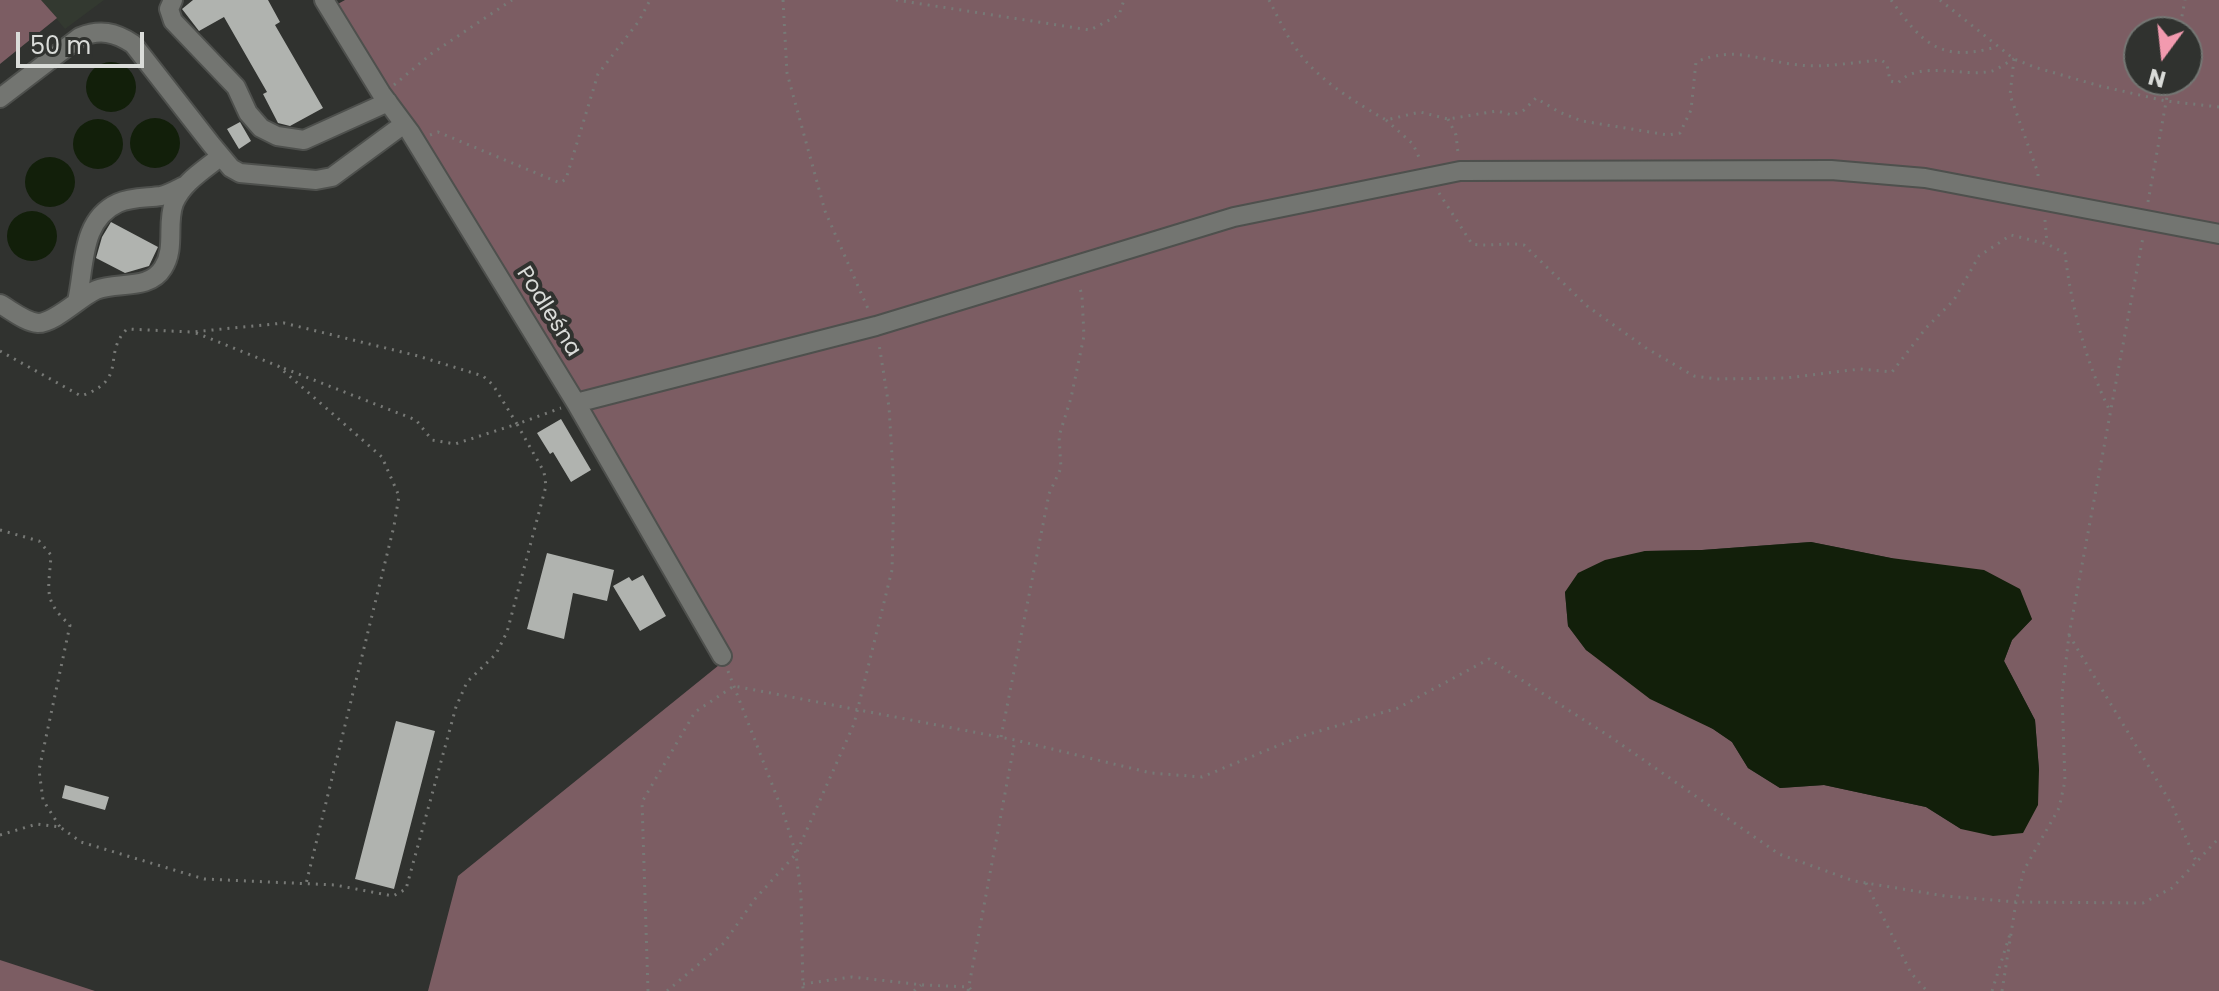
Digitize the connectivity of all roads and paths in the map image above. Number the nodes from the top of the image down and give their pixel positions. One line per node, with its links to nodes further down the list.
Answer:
1 (173, 0): 15 (street)
2 (324, 0): 15 (street, Podleśna)
3 (512, 0): 15 (path)
4 (650, 0): 21 (path)
5 (783, 0): 33 (path)
6 (896, 0): 7 (path)
7 (1124, 0)
8 (1269, 0): 19 (path)
9 (1891, 0): 11 (path)
10 (1940, 0): 11 (path)
11 (1998, 46): 12 (path)
12 (2014, 59): 16 (path); 18 (path); 26 (path)
13 (2167, 96): 16 (path)
14 (0, 98): 22 (street)
15 (385, 98): 20 (street, Podleśna)
16 (2166, 101): 17 (path); 27 (path)
17 (2219, 107)
18 (1448, 119): 19 (path); 23 (path)
19 (1386, 120): 24 (path)
20 (404, 124): 21 (street, Podleśna); 22 (street)
21 (416, 140): 37 (street, Podleśna)
22 (221, 156): 25 (street)
23 (1460, 171): 24 (street); 26 (street)
24 (1428, 178): 29 (path); 30 (street)
25 (184, 186): 31 (street); 31 (street)
26 (2038, 200): 27 (street); 29 (path)
27 (2145, 220): 28 (street); 38 (path)
28 (2219, 234)
29 (2047, 244): 38 (path)
30 (1073, 265): 33 (street); 45 (path)
31 (77, 301): 32 (street)
32 (0, 304)
33 (876, 326): 37 (street); 44 (path)
34 (192, 332): 35 (path); 36 (path); 39 (path)
35 (0, 351)
36 (278, 366): 39 (path); 53 (path)
37 (576, 403): 39 (path); 42 (street, Podleśna)
38 (2110, 411): 41 (path)
39 (517, 424): 53 (path)
40 (0, 530): 47 (path)
41 (2069, 635): 51 (path); 54 (path)
42 (722, 656): 43 (path)
43 (734, 686): 44 (path); 50 (path); 59 (path)
44 (856, 709): 45 (path); 50 (path)
45 (1001, 737): 46 (path)
46 (1015, 740): 52 (path); 58 (path)
47 (60, 827): 48 (path); 53 (path)
48 (0, 835)
49 (2219, 838): 51 (path)
50 (796, 854): 56 (path); 60 (path)
51 (2196, 861): 54 (path)
52 (1866, 883): 54 (path); 63 (path)
53 (306, 884)
54 (2016, 902): 55 (path)
55 (2013, 925): 64 (path); 65 (path)
56 (803, 984): 57 (path); 61 (path)
57 (921, 985): 58 (path); 62 (path)
58 (970, 990)
59 (648, 991)
60 (667, 991)
61 (803, 991)
62 (914, 991)
63 (1927, 991)
64 (1992, 991)
65 (2002, 991)

